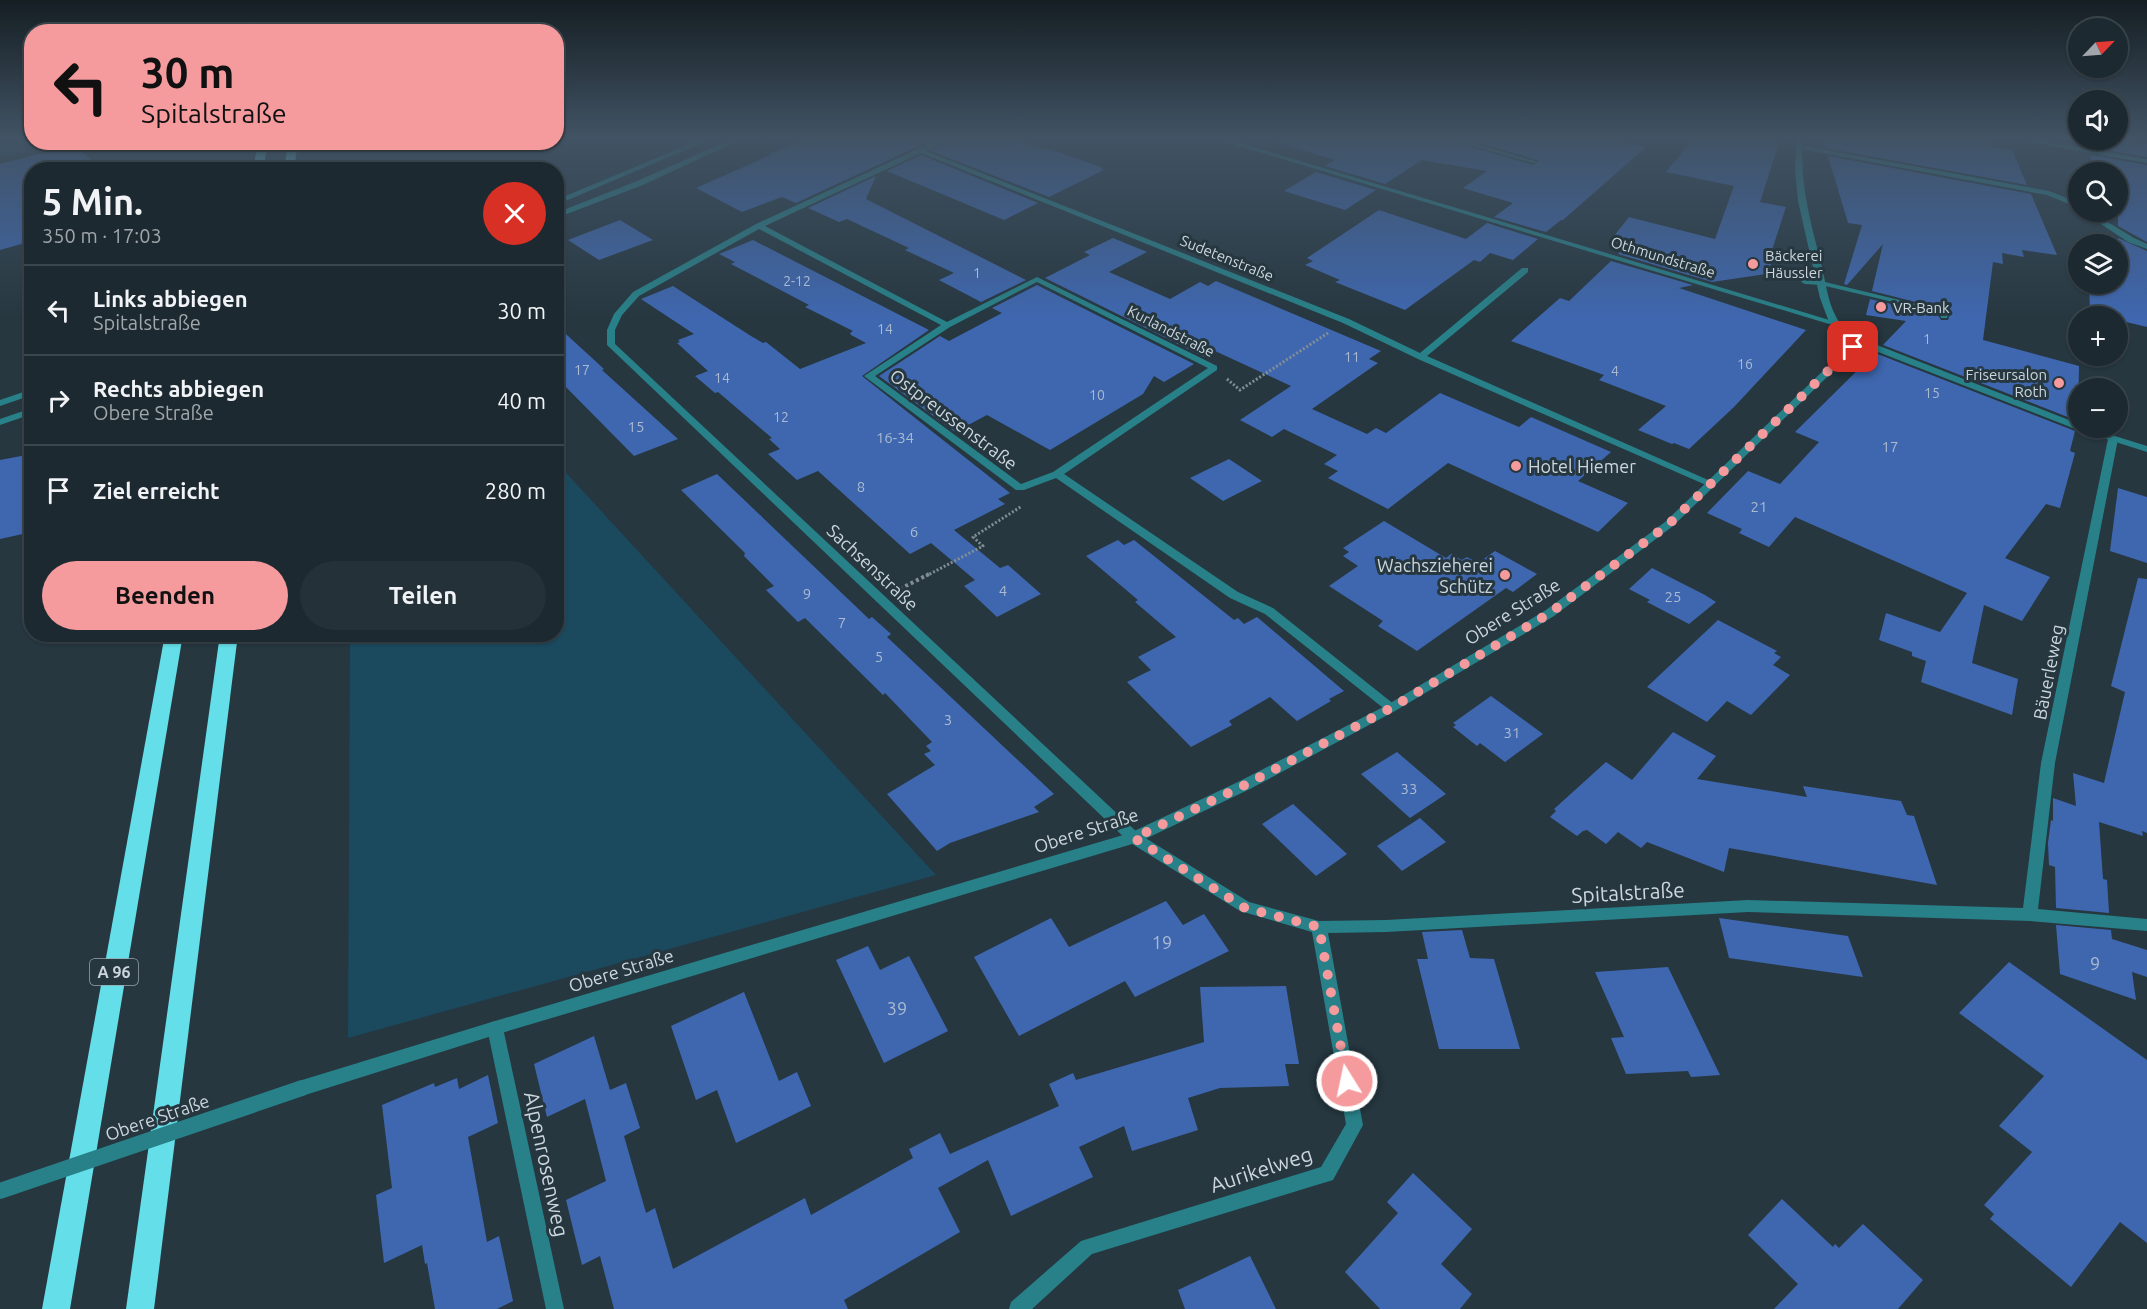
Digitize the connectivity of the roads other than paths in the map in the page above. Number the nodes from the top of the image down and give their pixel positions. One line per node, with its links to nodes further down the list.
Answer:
1 (604, 197): 6 (street)
2 (820, 197): 8 (street)
3 (1037, 197): 17 (street, Sudetenstraße)
4 (1418, 197): 14 (street, Othmundstraße)
5 (1801, 197): 12 (street)
6 (564, 213)
7 (2103, 222): 9 (street)
8 (759, 226): 15 (street); 30 (street, Sachsenstraße)
9 (2147, 247)
10 (1525, 270): 17 (street)
11 (1805, 282): 12 (street)
12 (1821, 283): 13 (street); 14 (street)
13 (1944, 316)
14 (1833, 322): 16 (street)
15 (947, 325): 25 (street, Ostpreussenstraße); 25 (street, Kurlandstraße)
16 (1850, 337): 22 (street); 26 (street, Obere Straße)
17 (1421, 357): 26 (street, Sudetenstraße)
18 (24, 395): 19 (street)
19 (0, 403)
20 (24, 414): 21 (street)
21 (0, 422)
22 (2068, 422)
23 (2113, 439): 24 (street); 31 (street, Bäuerleweg)
24 (2147, 449)
25 (1057, 474): 29 (street)
26 (1710, 483): 29 (street, Obere Straße)
27 (173, 642): 36 (highway, A 96)
28 (228, 642): 37 (highway)
29 (1391, 708): 30 (street, Obere Straße)
30 (1134, 838): 33 (street, Spitalstraße); 34 (street, Obere Straße)
31 (2030, 915): 32 (street, Spitalstraße); 33 (street, Spitalstraße)
32 (2147, 925)
33 (1319, 927): 39 (street, Aurikelweg)
34 (495, 1028): 35 (street, Obere Straße, bridge); 38 (street, Alpenrosenweg)
35 (0, 1191)
36 (56, 1309)
37 (140, 1309)
38 (555, 1309)
39 (1018, 1309)

